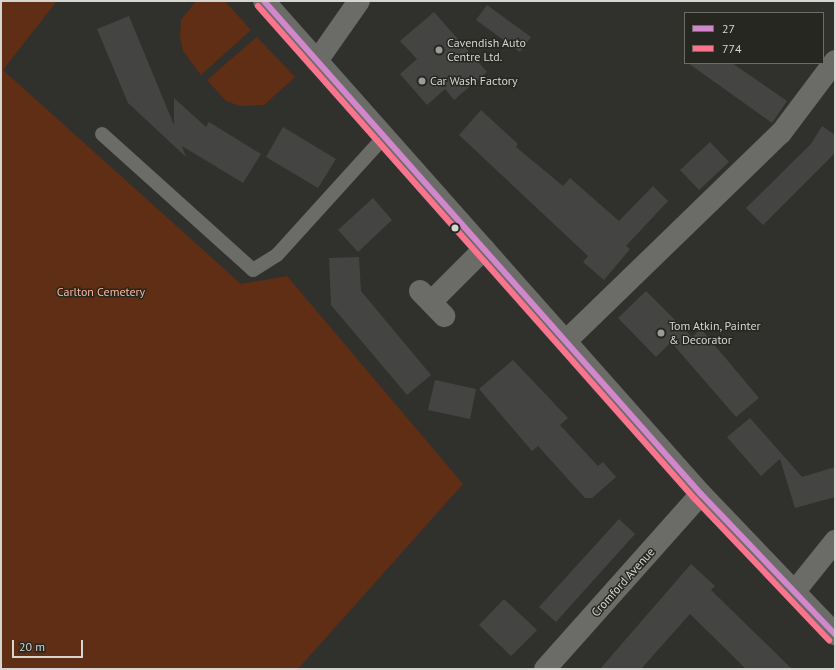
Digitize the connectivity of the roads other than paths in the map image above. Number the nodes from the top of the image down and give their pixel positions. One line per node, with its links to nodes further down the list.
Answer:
1 (264, 1): 3 (street)
2 (359, 1): 3 (street)
3 (317, 61): 6 (street)
4 (835, 61): 9 (street)
5 (102, 134): 6 (lane)
6 (384, 137): 7 (street)
7 (484, 249): 8 (street); 9 (street)
8 (432, 303)
9 (566, 341): 10 (street)
10 (701, 494): 12 (street); 14 (street, Cromford Avenue)
11 (835, 541): 12 (street)
12 (795, 591): 13 (street)
13 (835, 634)
14 (545, 669)

